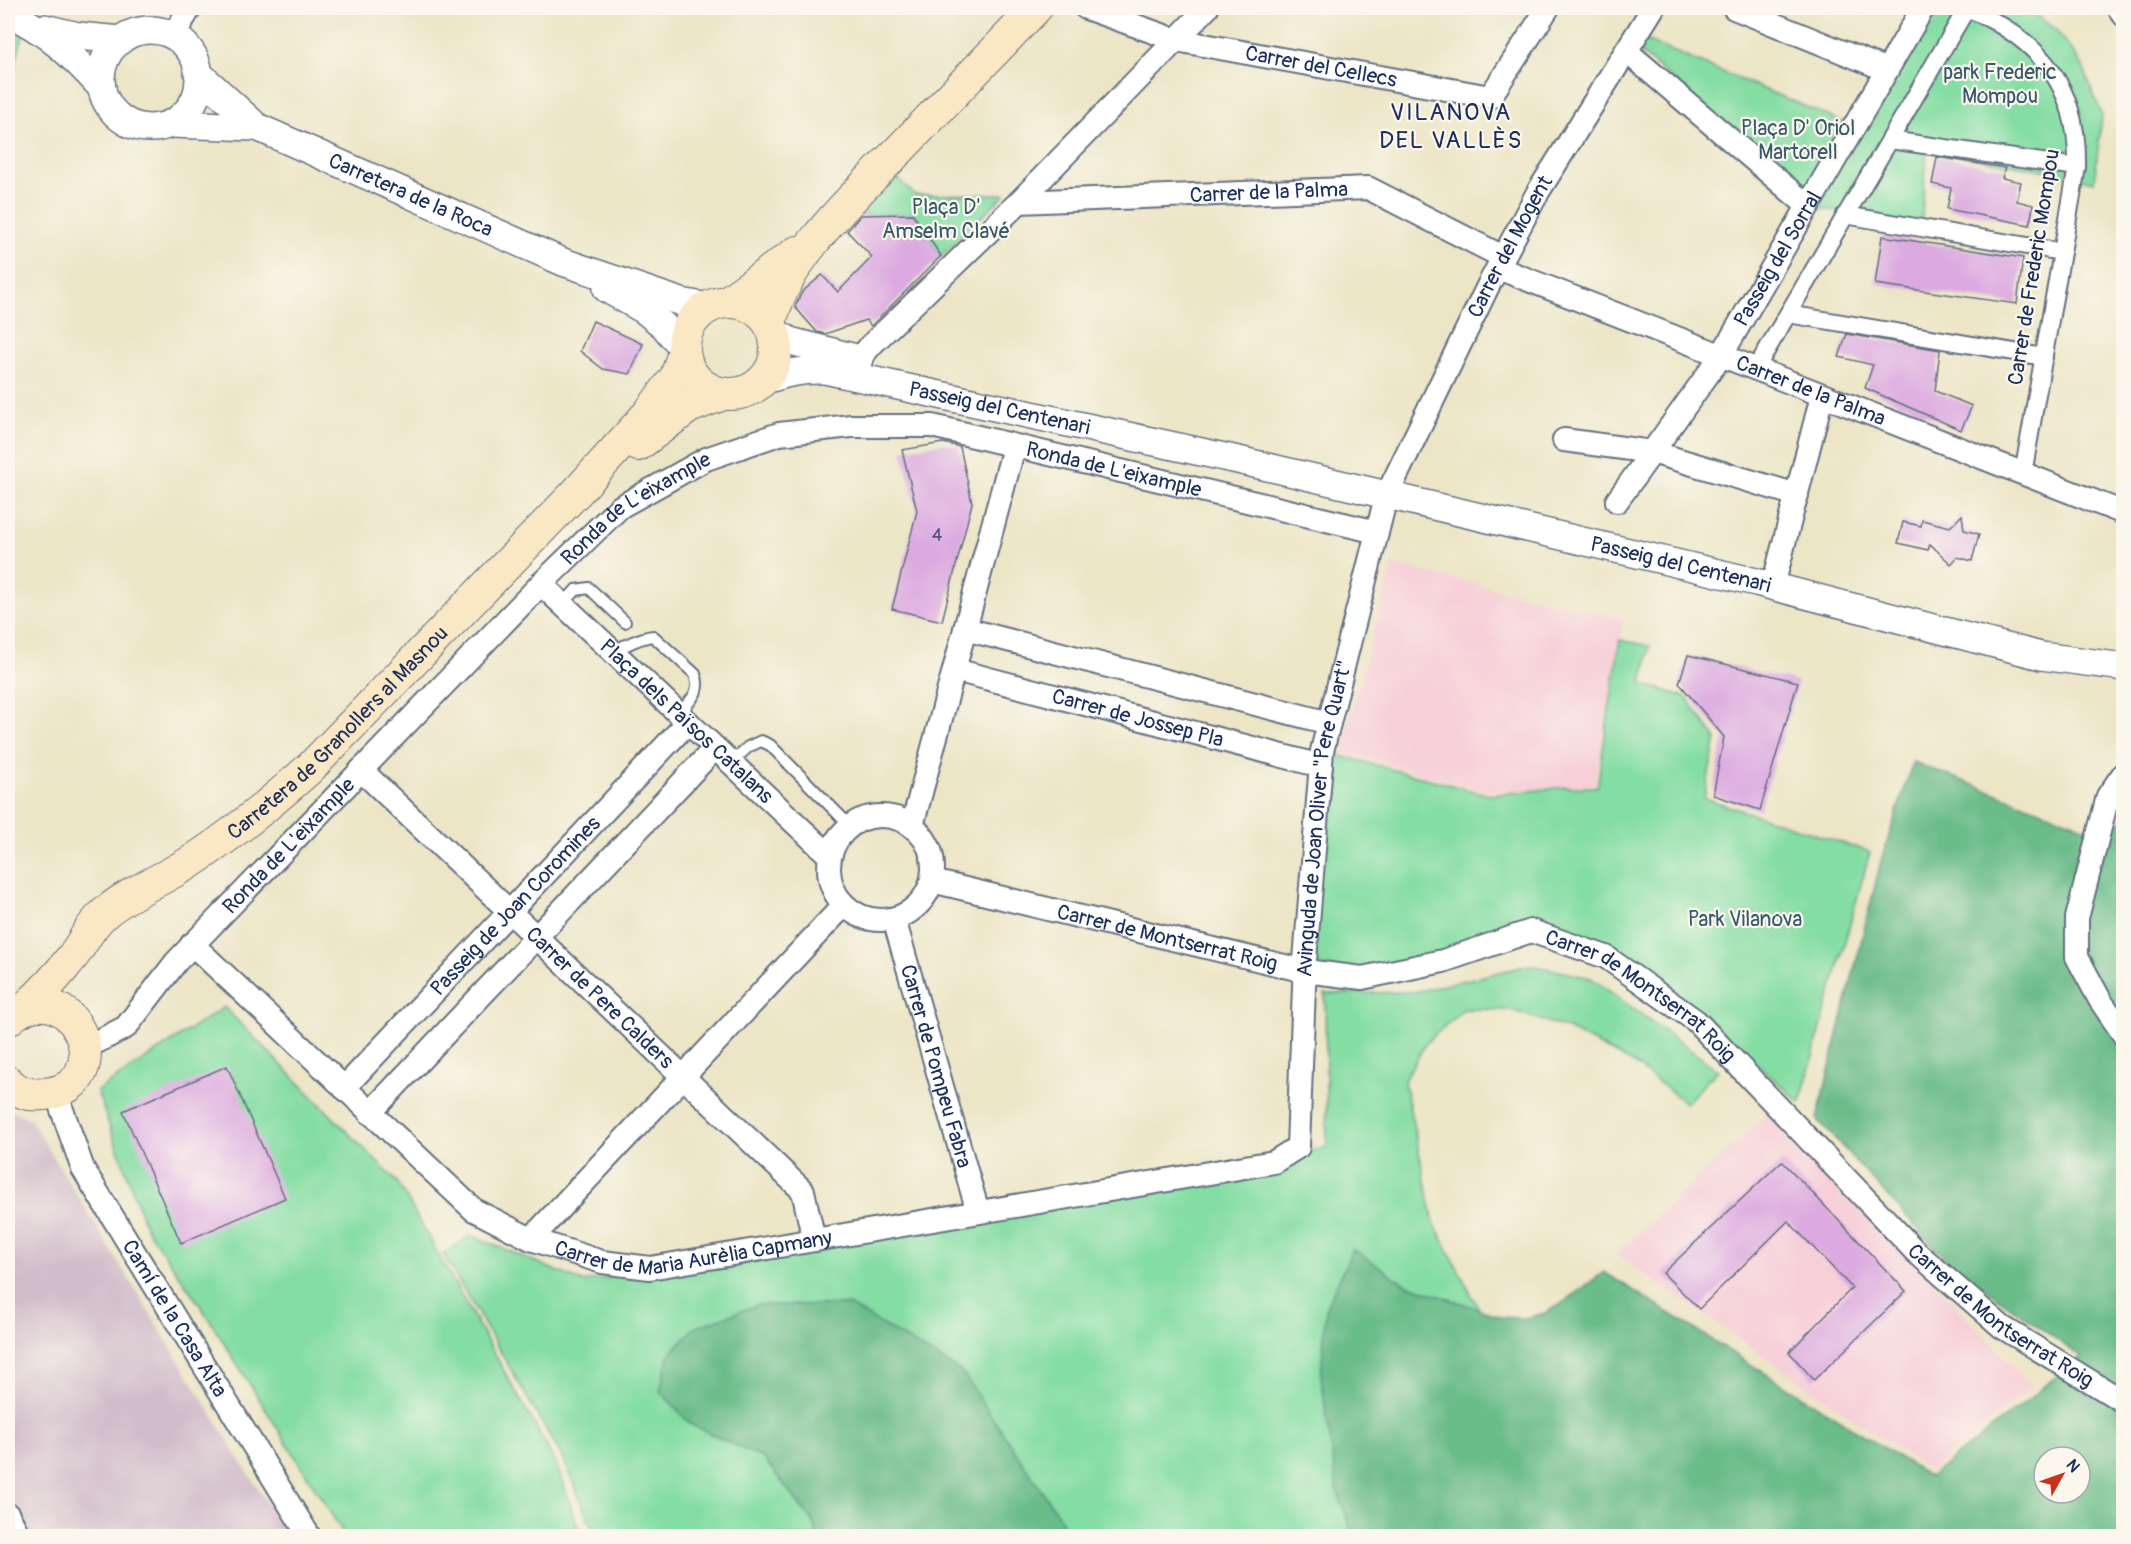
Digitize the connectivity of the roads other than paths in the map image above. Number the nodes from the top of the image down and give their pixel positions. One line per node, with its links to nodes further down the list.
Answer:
1 (190, 8): 13 (street)
2 (1036, 8): 27 (main road)
3 (1086, 8): 15 (street, Carrer del Cellecs)
4 (1207, 8): 15 (street)
5 (1548, 8): 15 (street, Carrer del Cellecs)
6 (1653, 8): 16 (street, Carrer del Mogent)
7 (1734, 8): 17 (street)
8 (1923, 8): 17 (street, Passeig del Sorral)
9 (1967, 8): 22 (street, Passeig del Sorral); 23 (street, Carrer de Frederic Mompou)
10 (2119, 8): 11 (street)
11 (2124, 15)
12 (20, 19): 14 (street); 19 (street)
13 (173, 36): 14 (street); 18 (street)
14 (121, 40): 19 (street)
15 (1176, 40): 24 (street)
16 (1626, 51): 25 (street); 30 (street, Carrer del Mogent)
17 (1887, 70): 25 (street, Passeig del Sorral)
18 (198, 73): 20 (street); 21 (street, Carretera de la Roca)
19 (102, 88): 20 (street)
20 (170, 124): 21 (street, Carretera de la Roca)
21 (257, 127): 29 (street, Carretera de la Roca)
22 (1890, 140): 23 (street); 26 (street, Passeig del Sorral)
23 (2076, 167): 28 (street, Carrer de Frederic Mompou)
24 (1019, 202): 30 (street, Carrer de la Palma); 37 (street)
25 (1808, 207): 35 (street, Passeig del Sorral)
26 (1845, 215): 28 (street); 32 (street, Passeig del Sorral)
27 (817, 237): 31 (main road); 33 (main road)
28 (2062, 252): 36 (street, Carrer de Frederic Mompou)
29 (563, 262): 31 (street, Carretera de la Roca); 34 (street, Carretera de la Roca)
30 (1501, 263): 35 (street, Carrer de la Palma); 49 (street, Carrer del Mogent)
31 (717, 304): 33 (main road); 34 (main road)
32 (1788, 314): 36 (street); 38 (street, Passeig del Sorral)
33 (771, 327): 37 (street, Passeig del Centenari); 39 (main road)
34 (683, 351): 40 (main road); 47 (main road, Carretera de Granollers al Masnou)
35 (1721, 356): 38 (street, Carrer de la Palma); 44 (street, Passeig del Sorral)
36 (2044, 357): 46 (street, Carrer de Frederic Mompou)
37 (860, 359): 45 (street, Passeig del Centenari)
38 (1755, 370): 41 (street, Carrer de la Palma)
39 (762, 381): 40 (main road); 45 (street, Passeig del Centenari)
40 (723, 394): 47 (main road, Carretera de Granollers al Masnou)
41 (1822, 396): 46 (street, Carrer de la Palma); 48 (street)
42 (1564, 440): 44 (street)
43 (1014, 447): 52 (street, Ronda de L'eixample); 53 (street, Ronda de L'eixample); 57 (street)
44 (1652, 452): 48 (street); 50 (street, Passeig del Sorral)
45 (1238, 460): 49 (street, Passeig del Centenari)
46 (2023, 474): 51 (street, Carrer de la Palma)
47 (584, 484): 76 (main road, Carretera de Granollers al Masnou)
48 (1797, 495): 54 (street)
49 (1386, 496): 52 (street, Avinguda de Joan Oliver "Pere Quart"); 54 (street, Passeig del Centenari)
50 (1617, 501)
51 (2124, 513)
52 (1377, 532): 62 (street, Avinguda de Joan Oliver "Pere Quart")
53 (541, 584): 55 (street, Plaça dels Països Catalans); 65 (street, Ronda de L'eixample)
54 (1773, 586): 59 (street, Passeig del Centenari)
55 (562, 604): 56 (lane); 58 (street, Plaça dels Països Catalans)
56 (625, 622)
57 (965, 628): 60 (street); 62 (street, Carrer de Jossep Pla)
58 (612, 651): 61 (street, Plaça dels Països Catalans); 61 (lane)
59 (2124, 668)
60 (954, 670): 64 (street, Carrer de Jossep Pla); 68 (street)
61 (683, 718): 63 (street, Plaça dels Països Catalans); 72 (street, Passeig de Joan Coromines)
62 (1329, 723): 64 (street, Avinguda de Joan Oliver "Pere Quart")
63 (723, 755): 67 (lane); 69 (street, Plaça dels Països Catalans); 74 (street, Passeig de Joan Coromines)
64 (1321, 766): 77 (street, Avinguda de Joan Oliver "Pere Quart")
65 (361, 770): 72 (street, Carrer de Pere Calders); 75 (street, Ronda de L'eixample)
66 (2124, 773): 79 (street)
67 (850, 826): 68 (street); 69 (street)
68 (912, 826): 70 (street)
69 (830, 856): 71 (street)
70 (932, 881): 73 (street); 77 (street, Carrer de Montserrat Roig)
71 (844, 905): 73 (street); 81 (street)
72 (510, 911): 74 (street, Carrer de Pere Calders); 82 (street, Passeig de Joan Coromines)
73 (894, 919): 86 (street, Carrer de Pompeu Fabra)
74 (537, 936): 81 (street, Carrer de Pere Calders); 84 (street, Passeig de Joan Coromines)
75 (192, 944): 80 (street, Ronda de L'eixample); 82 (street, Carrer de Maria Aurèlia Capmany)
76 (73, 955): 78 (main road, Carretera de Granollers al Masnou); 80 (main road, Carretera de Granollers al Masnou)
77 (1305, 971): 85 (street, Avinguda de Joan Oliver "Pere Quart"); 89 (street, Carrer de Montserrat Roig)
78 (17, 1013): 80 (main road)
79 (2124, 1035)
80 (81, 1036): 83 (main road)
81 (682, 1078): 87 (street); 88 (street, Carrer de Pere Calders)
82 (344, 1088): 84 (street, Carrer de Maria Aurèlia Capmany)
83 (26, 1093): 92 (street, Camí de la Casa Alta)
84 (370, 1113): 87 (street, Carrer de Maria Aurèlia Capmany)
85 (1298, 1147): 86 (street, Carrer de Maria Aurèlia Capmany)
86 (978, 1212): 88 (street, Carrer de Maria Aurèlia Capmany)
87 (531, 1239): 88 (street, Carrer de Maria Aurèlia Capmany)
88 (814, 1240)
89 (2124, 1402)
90 (8, 1515): 91 (street)
91 (19, 1536)
92 (309, 1536)

